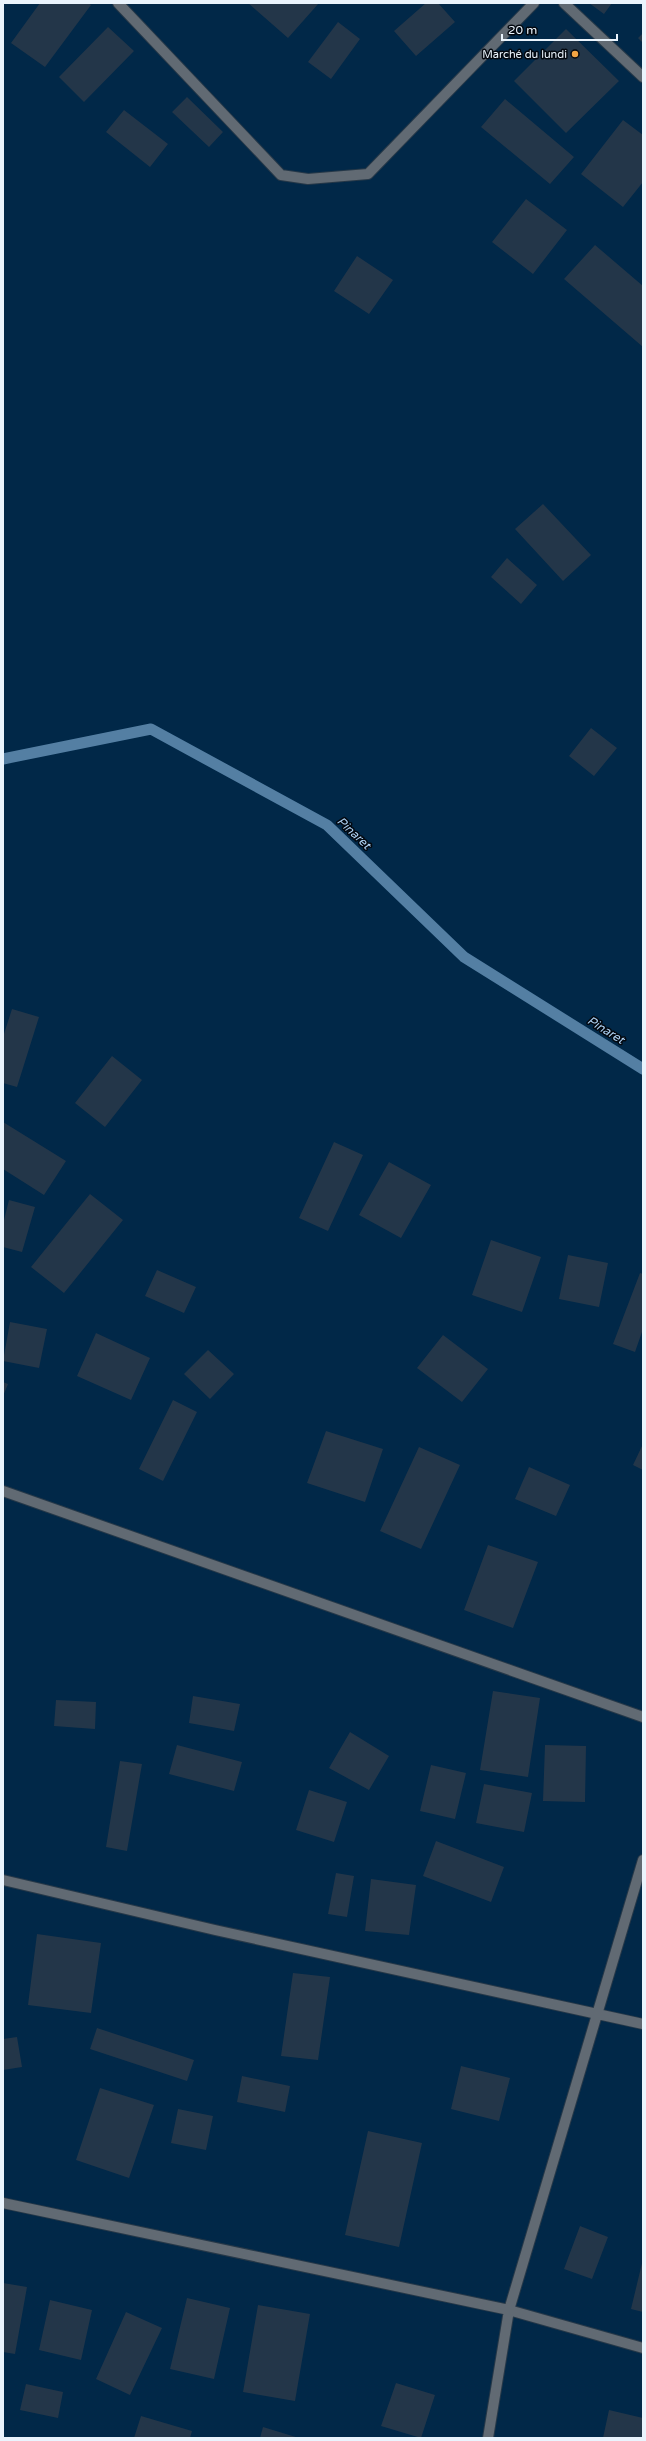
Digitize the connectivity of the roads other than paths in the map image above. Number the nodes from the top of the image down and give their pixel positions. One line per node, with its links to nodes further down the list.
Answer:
1 (118, 3): 2 (street)
2 (534, 3)
3 (564, 3): 4 (street)
4 (643, 78)
5 (3, 1492): 6 (street)
6 (643, 1717)
7 (643, 1860): 9 (street)
8 (3, 1880): 9 (street)
9 (598, 2013): 10 (street); 12 (street)
10 (643, 2024)
11 (3, 2203): 12 (street)
12 (509, 2310): 13 (street); 14 (street)
13 (643, 2348)
14 (488, 2438)

